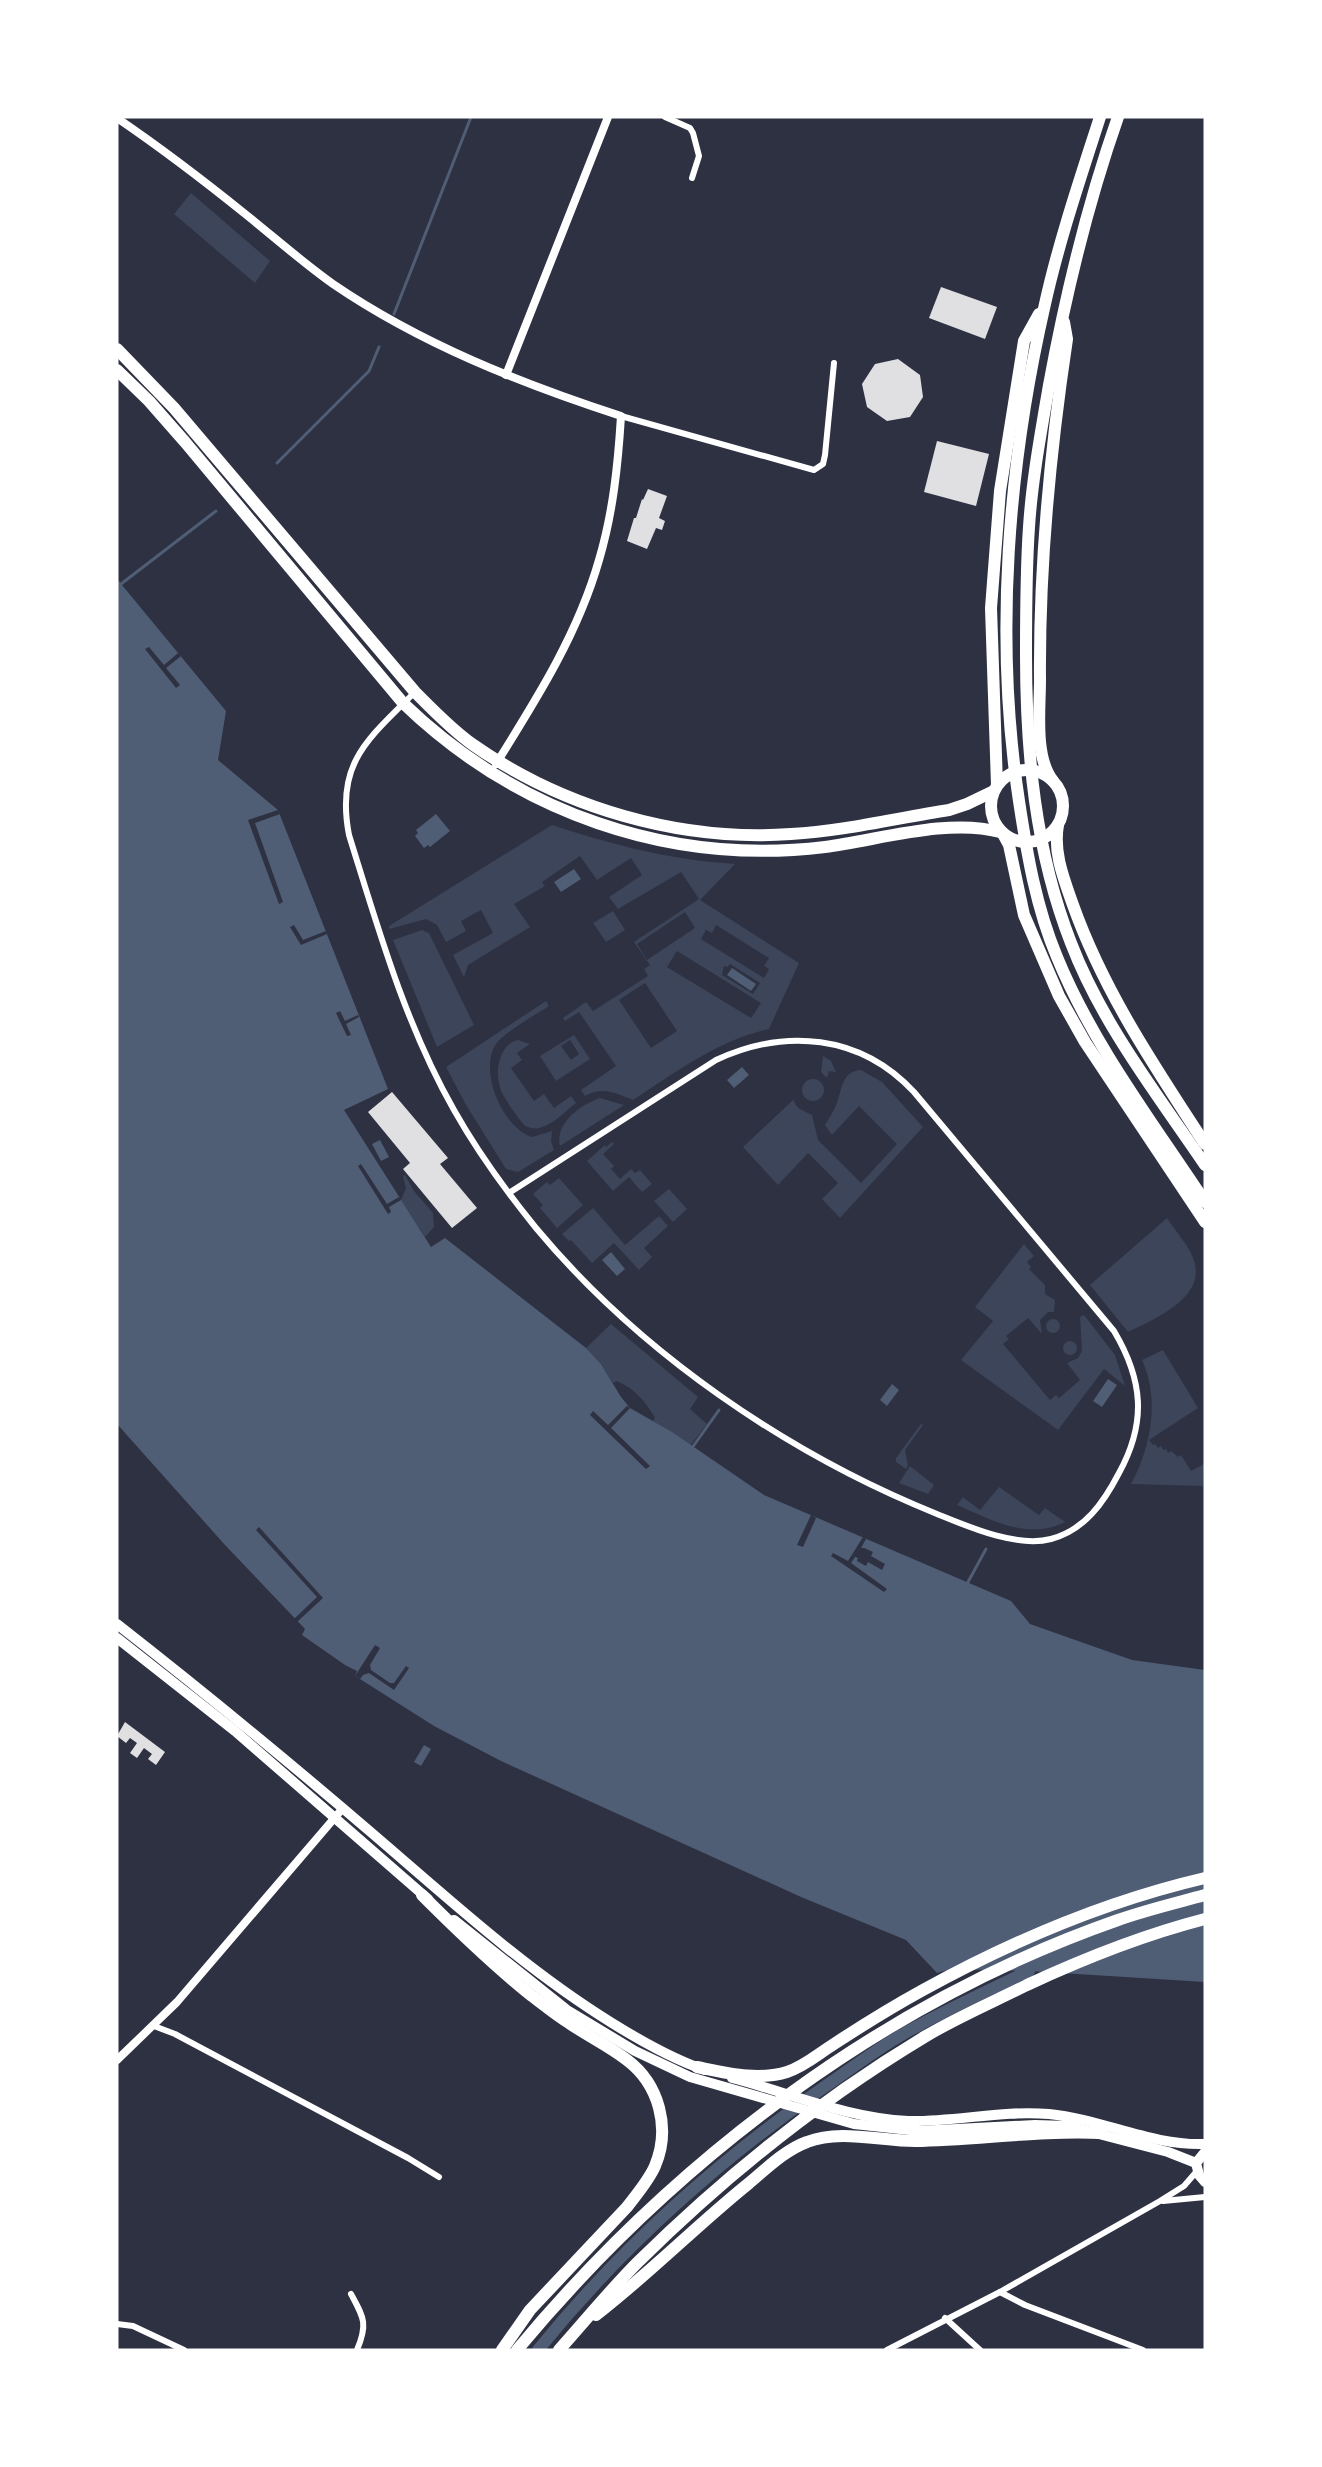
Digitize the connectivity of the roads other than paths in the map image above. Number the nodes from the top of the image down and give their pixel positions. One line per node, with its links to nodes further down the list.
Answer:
1 (608, 117): 12 (street)
2 (665, 117): 6 (street)
3 (1100, 117): 7 (highway)
4 (1118, 117): 8 (highway)
5 (117, 118): 12 (street)
6 (692, 178)
7 (1044, 305): 19 (highway); 25 (highway)
8 (1063, 311): 18 (highway); 23 (highway)
9 (117, 349): 14 (highway)
10 (834, 363): 13 (street)
11 (117, 370): 15 (highway)
12 (506, 375): 13 (street)
13 (621, 416): 16 (street)
14 (415, 692): 15 (street); 16 (highway)
15 (403, 704): 17 (highway); 24 (street)
16 (498, 761): 17 (street); 19 (highway)
17 (490, 774): 21 (highway)
18 (1053, 782): 19 (highway); 20 (highway)
19 (995, 788): 21 (highway)
20 (1058, 825): 21 (highway); 22 (highway)
21 (1002, 833): 26 (highway)
22 (1205, 1144)
23 (1205, 1165)
24 (509, 1193): 24 (street)
25 (1205, 1202)
26 (1205, 1222)
27 (117, 1624): 29 (main road)
28 (117, 1638): 29 (main road)
29 (339, 1812): 31 (main road); 34 (street); 36 (main road)
30 (1205, 1878): 36 (highway)
31 (422, 1895): 37 (main road); 52 (highway)
32 (1205, 1895): 53 (highway)
33 (1205, 1919): 49 (highway)
34 (154, 2026): 35 (street); 41 (street)
35 (117, 2060)
36 (698, 2067): 38 (main road)
37 (1102, 2133): 40 (main road); 49 (highway)
38 (1205, 2145)
39 (1205, 2152): 40 (main road)
40 (1197, 2167): 42 (main road); 44 (street)
41 (439, 2177)
42 (1205, 2182)
43 (1205, 2197): 44 (street)
44 (1160, 2201): 45 (street)
45 (1000, 2292): 47 (street); 57 (street)
46 (351, 2294): 51 (street)
47 (945, 2318): 55 (street); 56 (street)
48 (117, 2324): 50 (street)
49 (576, 2331): 54 (highway)
50 (184, 2350)
51 (357, 2350)
52 (502, 2350)
53 (516, 2350)
54 (559, 2350)
55 (887, 2350)
56 (980, 2350)
57 (1143, 2350)

